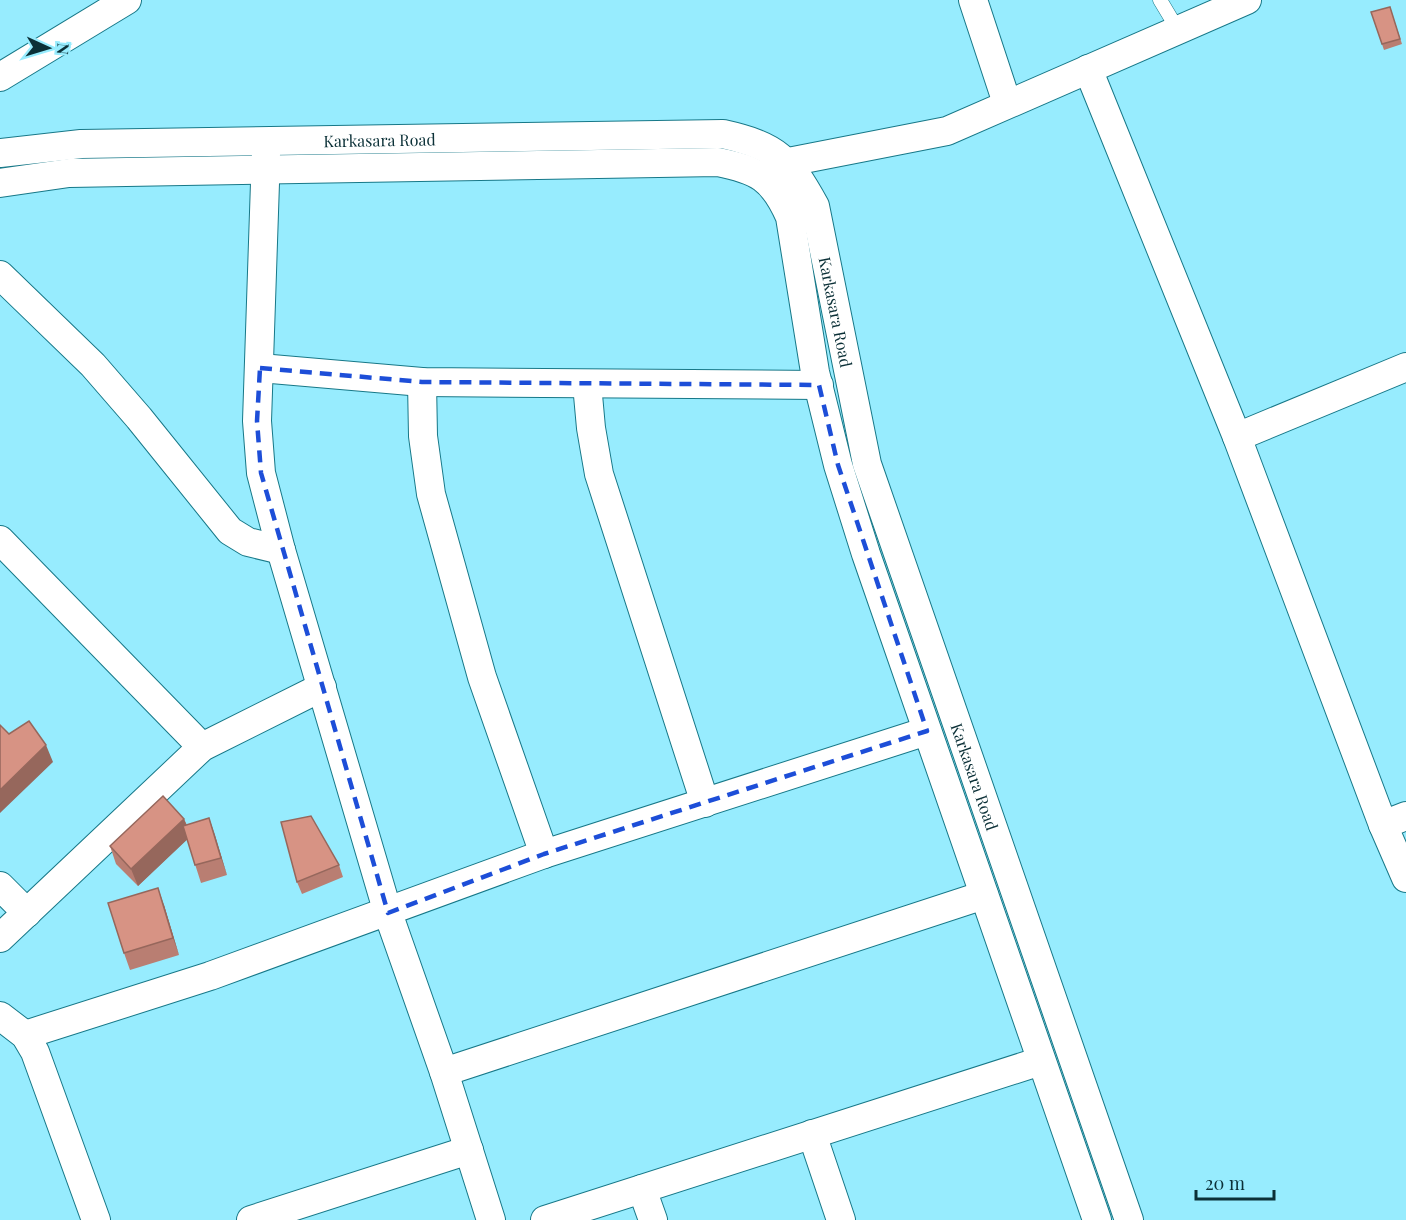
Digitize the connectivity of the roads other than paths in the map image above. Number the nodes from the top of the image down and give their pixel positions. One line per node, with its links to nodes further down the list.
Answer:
1 (127, 0): 7 (street)
2 (973, 0): 8 (street)
3 (1160, 0): 5 (lane)
4 (1247, 0): 5 (street)
5 (1178, 30): 6 (street)
6 (1088, 69): 8 (street); 21 (street)
7 (0, 77)
8 (1007, 103): 11 (street)
9 (266, 141): 10 (street, Karkasara Road); 11 (street, Karkasara Road); 13 (street)
10 (0, 153)
11 (785, 162): 12 (street); 51 (street, Karkasara Road)
12 (751, 170): 13 (street, Karkasara Road); 20 (street, Karkasara Road)
13 (266, 171): 14 (street, Karkasara Road); 17 (street)
14 (0, 183)
15 (0, 274): 23 (street)
16 (1406, 367): 21 (street)
17 (260, 369): 18 (street); 23 (street)
18 (422, 382): 19 (street); 29 (street)
19 (587, 384): 20 (street); 27 (street)
20 (819, 385): 25 (street, Karkasara Road)
21 (1237, 437): 28 (street)
22 (0, 540): 26 (street)
23 (281, 550): 24 (street)
24 (322, 687): 26 (street); 34 (street)
25 (927, 731): 27 (street); 32 (street, Karkasara Road)
26 (202, 747): 33 (street)
27 (705, 803): 29 (street)
28 (1394, 820): 30 (street)
29 (544, 855): 34 (street)
30 (1406, 878)
31 (0, 886): 33 (street)
32 (984, 896): 38 (street, Karkasara Road); 39 (street)
33 (27, 913): 35 (street)
34 (388, 913): 37 (street); 39 (street)
35 (0, 938)
36 (0, 1016): 37 (street)
37 (25, 1035): 44 (street)
38 (1041, 1061): 40 (street); 50 (street, Karkasara Road)
39 (444, 1072): 41 (street)
40 (812, 1134): 42 (street); 49 (street)
41 (469, 1150): 43 (street); 46 (street)
42 (642, 1189): 47 (street); 48 (street)
43 (290, 1214): 45 (street)
44 (96, 1220)
45 (251, 1220)
46 (491, 1220)
47 (545, 1220)
48 (653, 1220)
49 (841, 1220)
50 (1096, 1220)
51 (1129, 1220)

